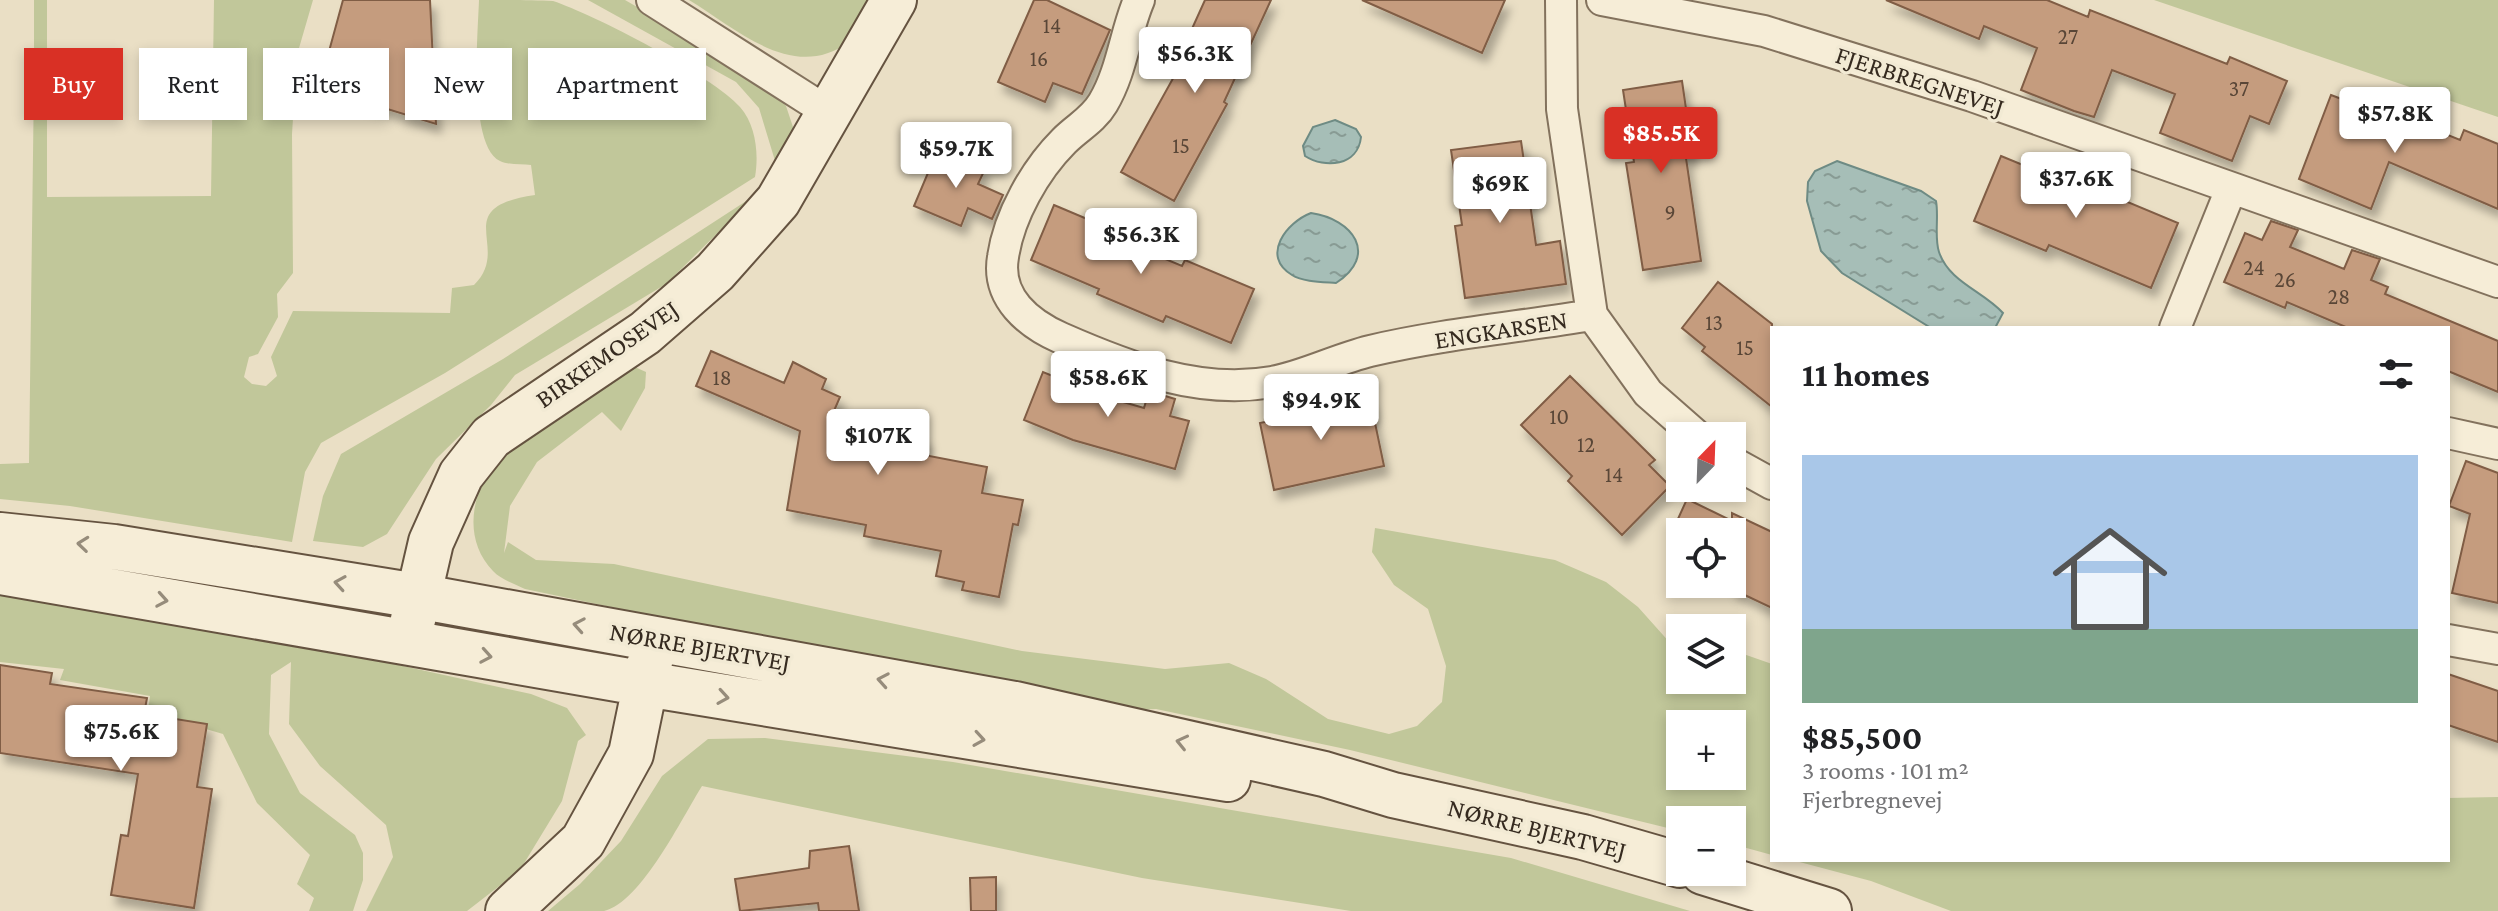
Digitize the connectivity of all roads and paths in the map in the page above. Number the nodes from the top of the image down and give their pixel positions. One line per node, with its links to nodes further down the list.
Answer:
1 (652, 0): 6 (street)
2 (894, 0): 6 (main road, BIRKEMOSEVEJ)
3 (1139, 0): 9 (street, ENGKARSEN)
4 (1561, 0): 9 (street)
5 (1602, 0): 7 (street, FJERBREGNEVEJ)
6 (828, 112): 18 (main road, BIRKEMOSEVEJ)
7 (2231, 189): 8 (street, FJERBREGNEVEJ); 10 (street)
8 (2498, 282)
9 (1592, 315): 11 (street)
10 (2176, 326)
11 (1681, 422)
12 (2450, 433): 13 (street)
13 (2498, 444)
14 (1746, 470): 15 (street)
15 (1770, 483)
16 (0, 535): 18 (main road, NØRRE BJERTVEJ, one-way to 16)
17 (0, 572): 21 (main road, NØRRE BJERTVEJ, one-way to 21)
18 (417, 596): 19 (main road, NØRRE BJERTVEJ, one-way to 18); 21 (main road, BIRKEMOSEVEJ)
19 (655, 639): 23 (main road); 24 (main road, NØRRE BJERTVEJ, one-way to 19)
20 (2450, 640): 22 (street)
21 (409, 642): 23 (main road, NØRRE BJERTVEJ, one-way to 23)
22 (2498, 649)
23 (646, 684): 24 (main road, NØRRE BJERTVEJ, one-way to 24); 27 (main road)
24 (1393, 795): 25 (main road, NØRRE BJERTVEJ)
25 (1666, 861)
26 (1746, 885): 28 (main road)
27 (508, 911)
28 (1829, 911)

